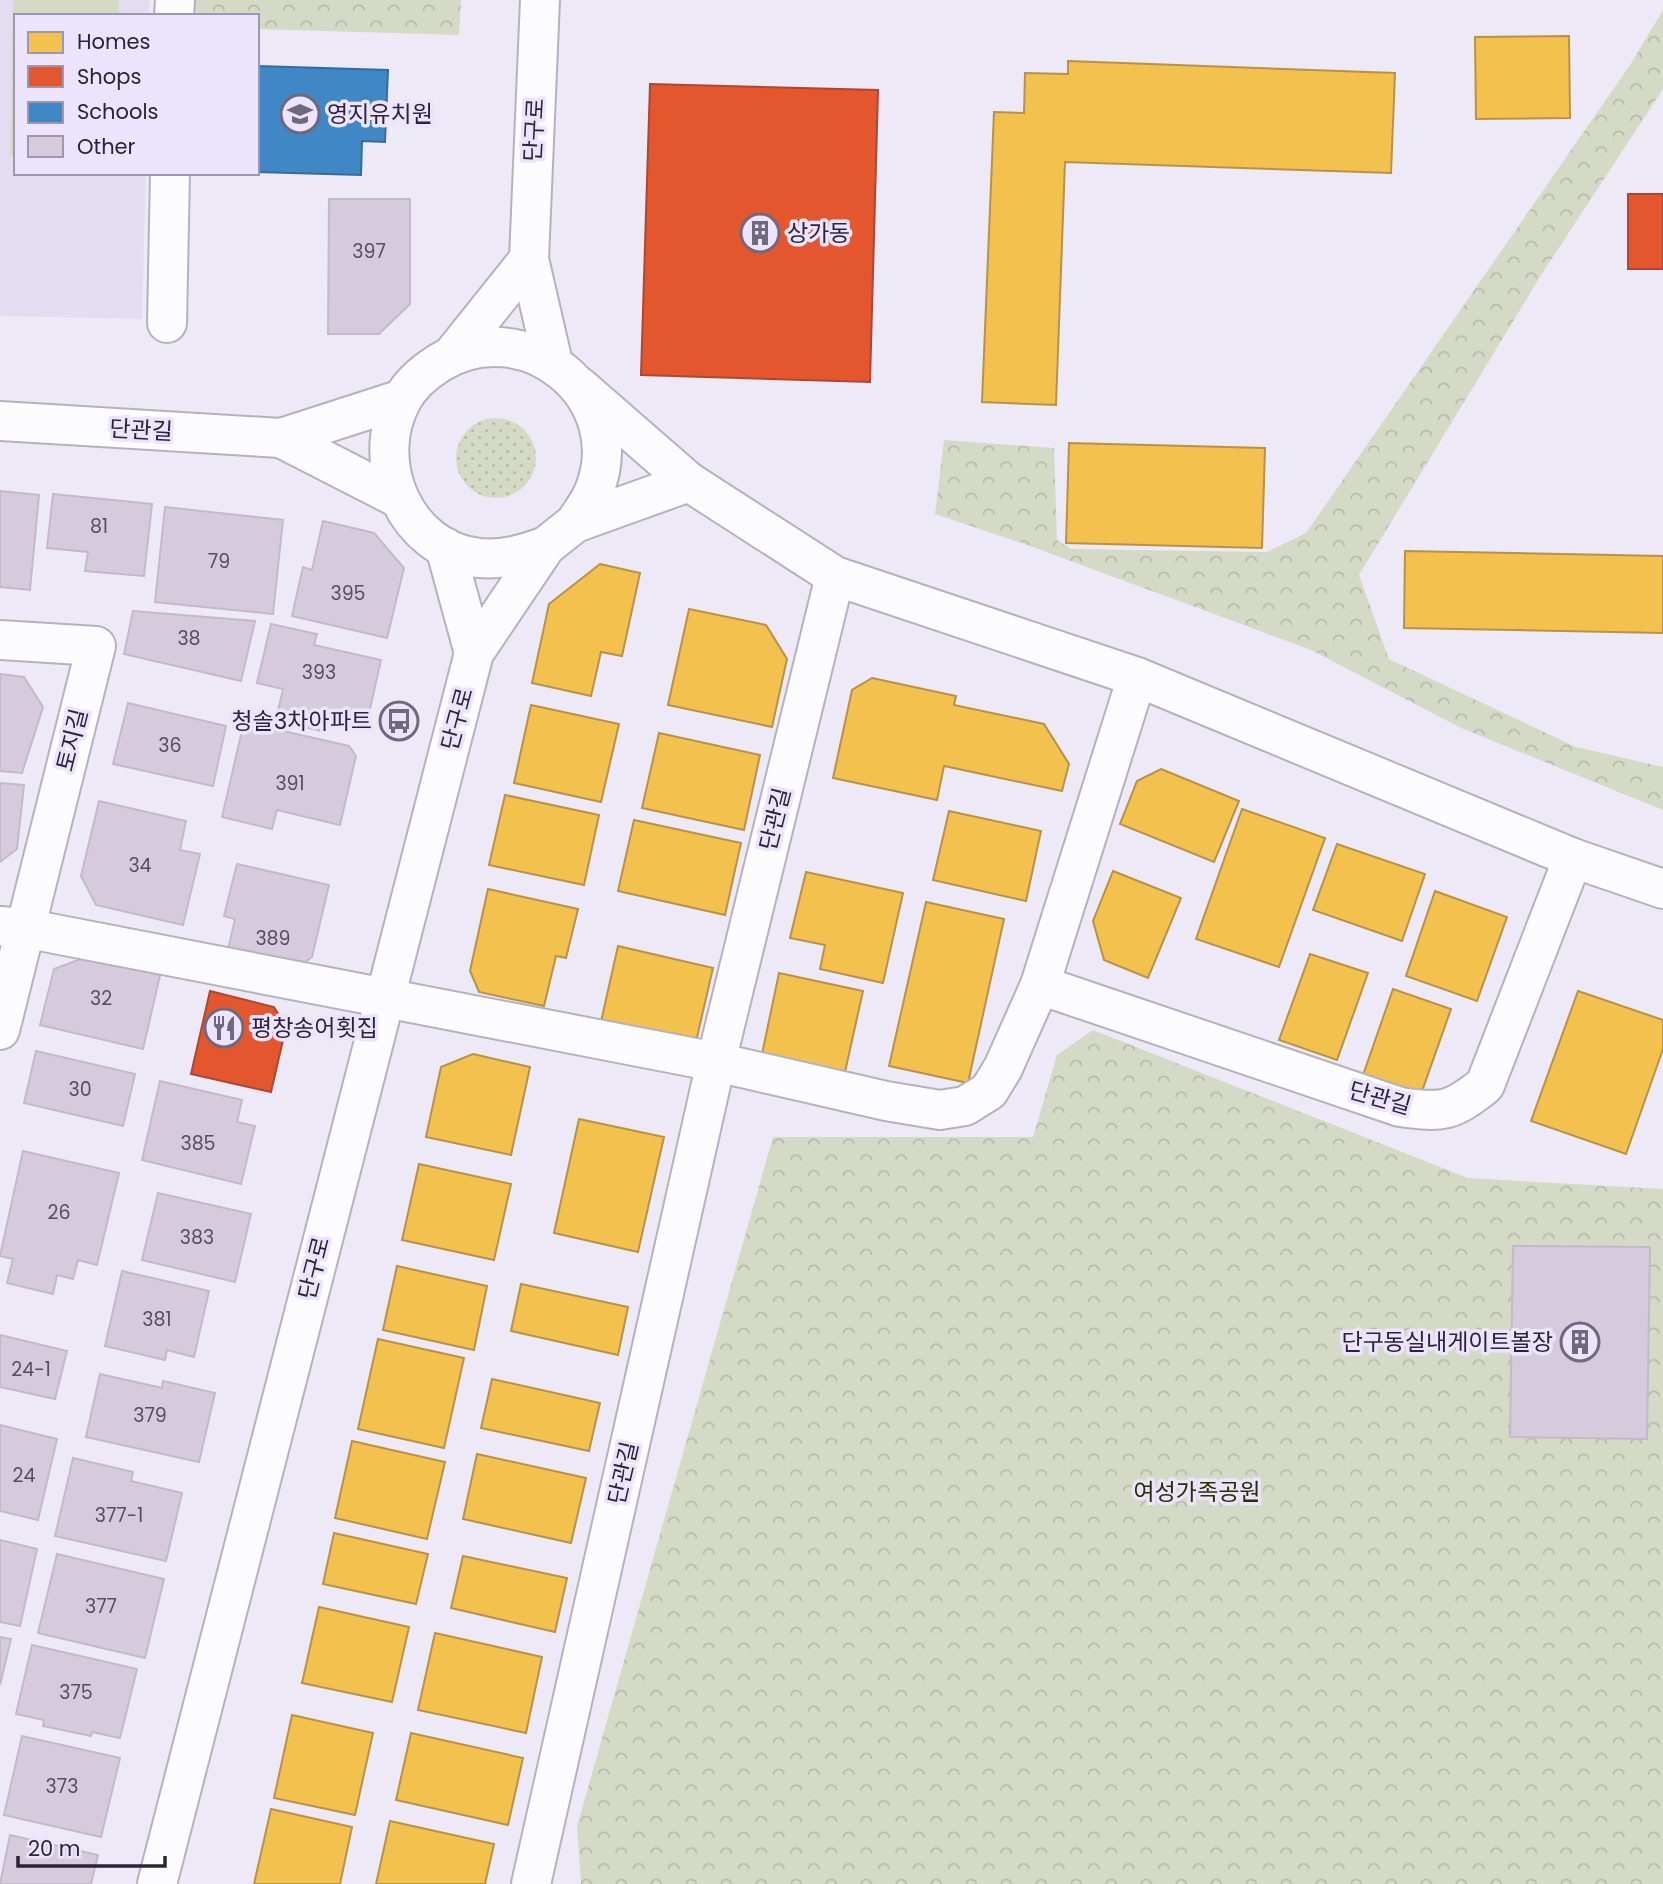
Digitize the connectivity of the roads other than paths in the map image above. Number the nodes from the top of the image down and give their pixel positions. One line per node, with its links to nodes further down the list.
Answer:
1 (540, 0): 3 (street, 단구로)
2 (170, 175): 4 (street)
3 (528, 259): 5 (street); 6 (street, 단구로)
4 (167, 323)
5 (453, 355): 6 (street); 7 (street)
6 (566, 375): 10 (street); 12 (street)
7 (402, 399): 9 (street); 11 (street)
8 (0, 421): 9 (street, 단관길)
9 (281, 438): 11 (street)
10 (689, 482): 12 (street); 14 (street)
11 (398, 498): 13 (street)
12 (561, 535): 13 (street); 16 (street)
13 (445, 547): 16 (street)
14 (835, 576): 17 (street); 24 (street, 단관길)
15 (0, 640): 20 (street, 토지길)
16 (474, 653): 22 (street, 단구로)
17 (1137, 677): 18 (street); 21 (street)
18 (1573, 858): 19 (street); 21 (street, 단관길)
19 (1663, 889)
20 (12, 927): 22 (street); 23 (street, 토지길)
21 (1040, 985): 24 (street)
22 (384, 999): 24 (street); 25 (street, 단구로)
23 (0, 1030)
24 (716, 1062): 26 (street, 단관길)
25 (157, 1884)
26 (531, 1884)

